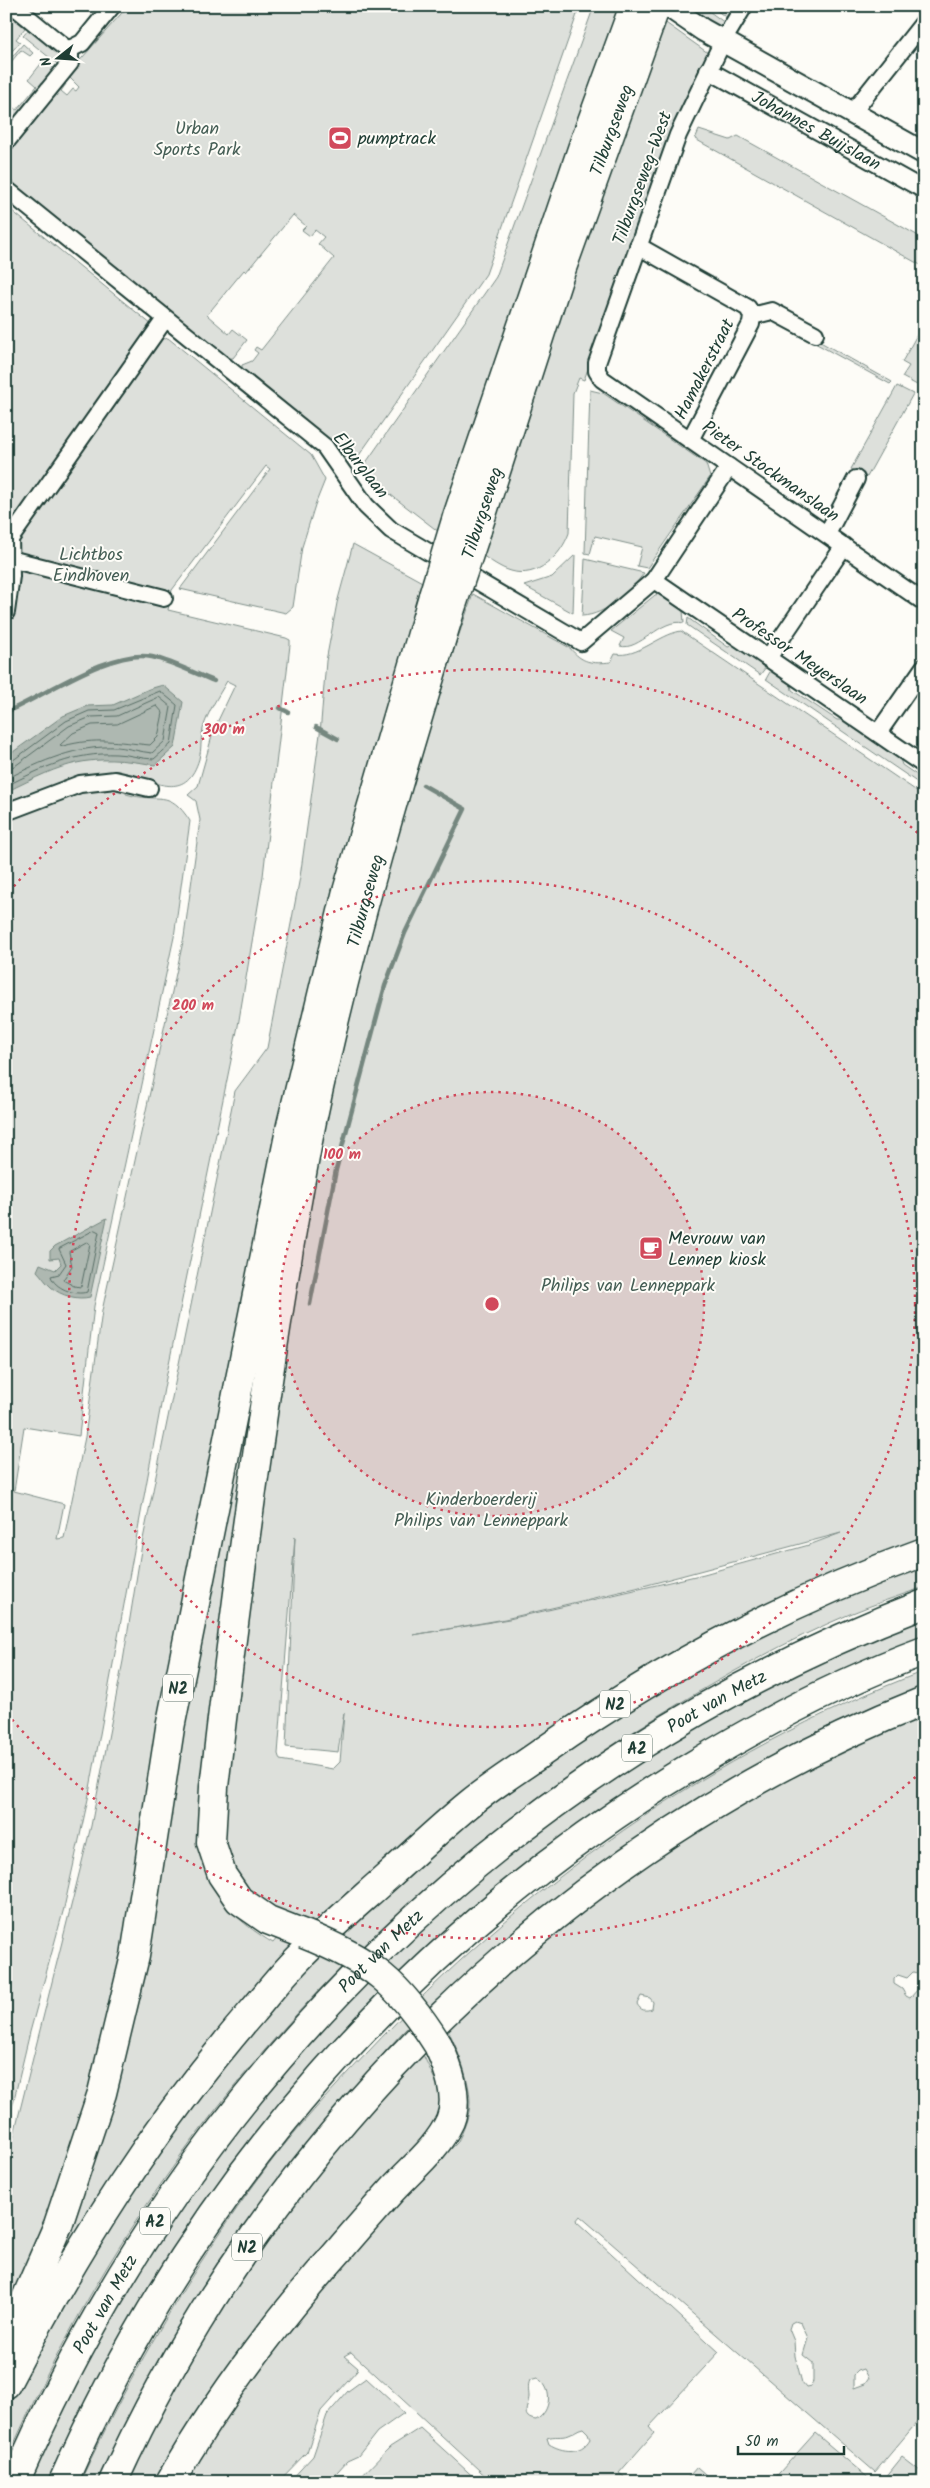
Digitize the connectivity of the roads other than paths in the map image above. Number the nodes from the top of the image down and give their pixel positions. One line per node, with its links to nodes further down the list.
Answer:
1 (14, 6): 8 (street)
2 (112, 6): 8 (street)
3 (668, 6): 7 (street)
4 (744, 6): 7 (street, Tilburgseweg-West)
5 (642, 14): 37 (highway, Tilburgseweg, bridge)
6 (924, 22): 10 (street)
7 (723, 40): 9 (street, Tilburgseweg-West); 10 (street, Johannes Buijslaan)
8 (70, 49): 11 (street)
9 (708, 70): 14 (street, Johannes Buijslaan); 15 (street, Tilburgseweg-West)
10 (852, 113): 12 (street, Johannes Buijslaan)
11 (6, 142)
12 (924, 153)
13 (6, 189): 17 (street, Elburglaan)
14 (924, 190)
15 (638, 246): 16 (street); 19 (street, Tilburgseweg-West)
16 (752, 316): 18 (street); 20 (street, Hamakerstraat)
17 (166, 318): 24 (street); 27 (street, Elburglaan)
18 (815, 334)
19 (597, 371): 20 (street, Pieter Stockmanslaan)
20 (690, 440): 21 (street, Pieter Stockmanslaan)
21 (729, 466): 23 (street, Pieter Stockmanslaan); 27 (street)
22 (856, 479): 23 (street)
23 (827, 534): 25 (street, Pieter Stockmanslaan)
24 (8, 536): 26 (street)
25 (844, 546): 29 (street, Pieter Stockmanslaan); 31 (street)
26 (8, 559): 28 (street); 30 (street)
27 (654, 580): 31 (street, Professor Meyerslaan)
28 (164, 598)
29 (924, 602)
30 (6, 612)
31 (768, 658): 33 (street, Professor Meyerslaan)
32 (924, 667): 33 (street)
33 (878, 733): 34 (street, Professor Meyerslaan)
34 (924, 765)
35 (149, 788): 36 (street)
36 (6, 812)
37 (323, 1024): 42 (highway, N2); 47 (highway, bridge)
38 (924, 1552): 43 (highway, N2)
39 (924, 1604): 44 (highway, Poot van Metz / A2)
40 (924, 1651): 45 (highway, A2)
41 (924, 1702): 46 (highway, N2)
42 (6, 2344)
43 (6, 2384)
44 (15, 2482)
45 (63, 2482)
46 (113, 2482)
47 (170, 2482)

